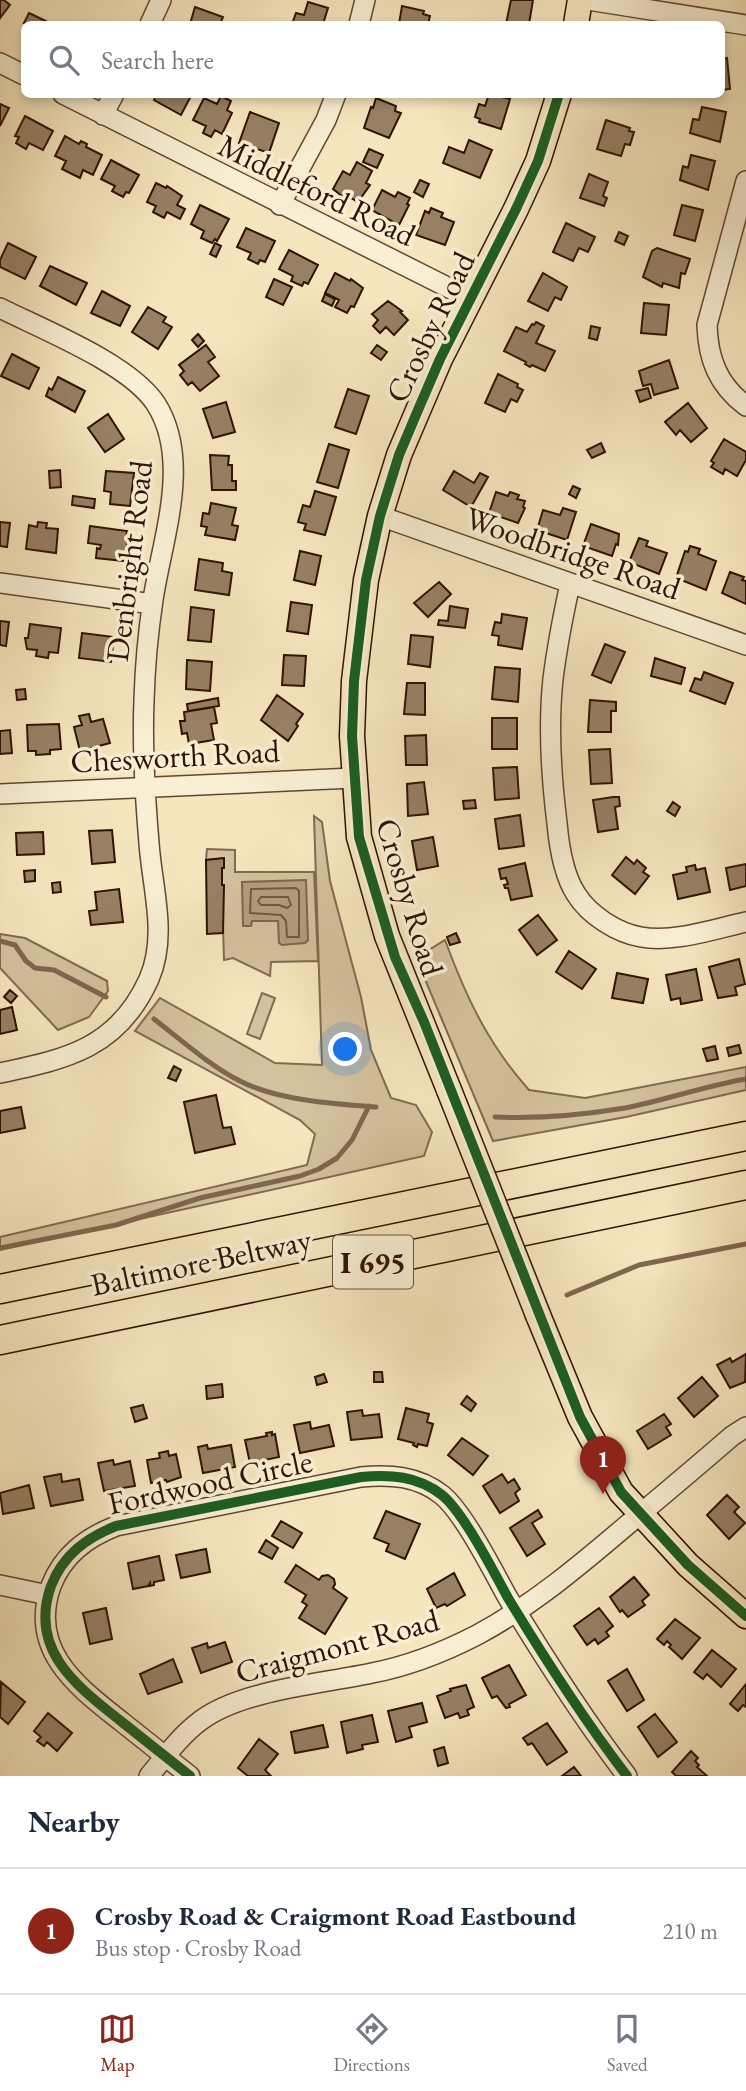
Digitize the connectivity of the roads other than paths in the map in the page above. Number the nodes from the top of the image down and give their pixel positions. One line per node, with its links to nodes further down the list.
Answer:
1 (161, 0): 5 (street)
2 (365, 0): 6 (street)
3 (580, 0): 7 (main road)
4 (588, 0): 8 (street)
5 (151, 21)
6 (360, 21)
7 (576, 21)
8 (721, 21)
9 (725, 22): 10 (street)
10 (746, 25)
11 (0, 63): 12 (street)
12 (21, 74)
13 (70, 98): 17 (street, Middleford Road)
14 (112, 98): 17 (street)
15 (334, 98): 19 (street)
16 (558, 98): 20 (main road, Crosby Road)
17 (103, 115): 19 (street, Middleford Road)
18 (746, 181): 22 (street)
19 (280, 205): 20 (street, Middleford Road)
20 (471, 299): 23 (main road, Crosby Road)
21 (0, 308): 26 (street, Denbright Road)
22 (746, 406)
23 (380, 516): 25 (street, Woodbridge Road); 28 (main road, Crosby Road)
24 (0, 583): 26 (street)
25 (570, 584): 27 (street, Woodbridge Road); 31 (street)
26 (152, 604): 29 (street, Denbright Road)
27 (746, 645)
28 (353, 778): 29 (street, Chesworth Road); 38 (main road, Crosby Road, bridge)
29 (144, 787): 30 (street, Chesworth Road); 32 (street, Denbright Road)
30 (0, 794)
31 (746, 922)
32 (0, 1073)
33 (746, 1136): 35 (highway, Baltimore Beltway / I 695)
34 (746, 1185): 36 (highway, Baltimore Beltway / I 695)
35 (0, 1289)
36 (0, 1340)
37 (746, 1427): 38 (street, Craigmont Road)
38 (640, 1513): 41 (street, Craigmont Road); 42 (main road, Crosby Road)
39 (0, 1586): 40 (street)
40 (48, 1595): 41 (street, Fordwood Circle); 43 (street, Fordwood Circle)
41 (517, 1612): 43 (street, Craigmont Road); 46 (street, Fordwood Circle)
42 (746, 1616)
43 (165, 1756): 44 (street, Craigmont Road); 45 (street, Fordwood Circle)
44 (149, 1776)
45 (190, 1776)
46 (627, 1776)

